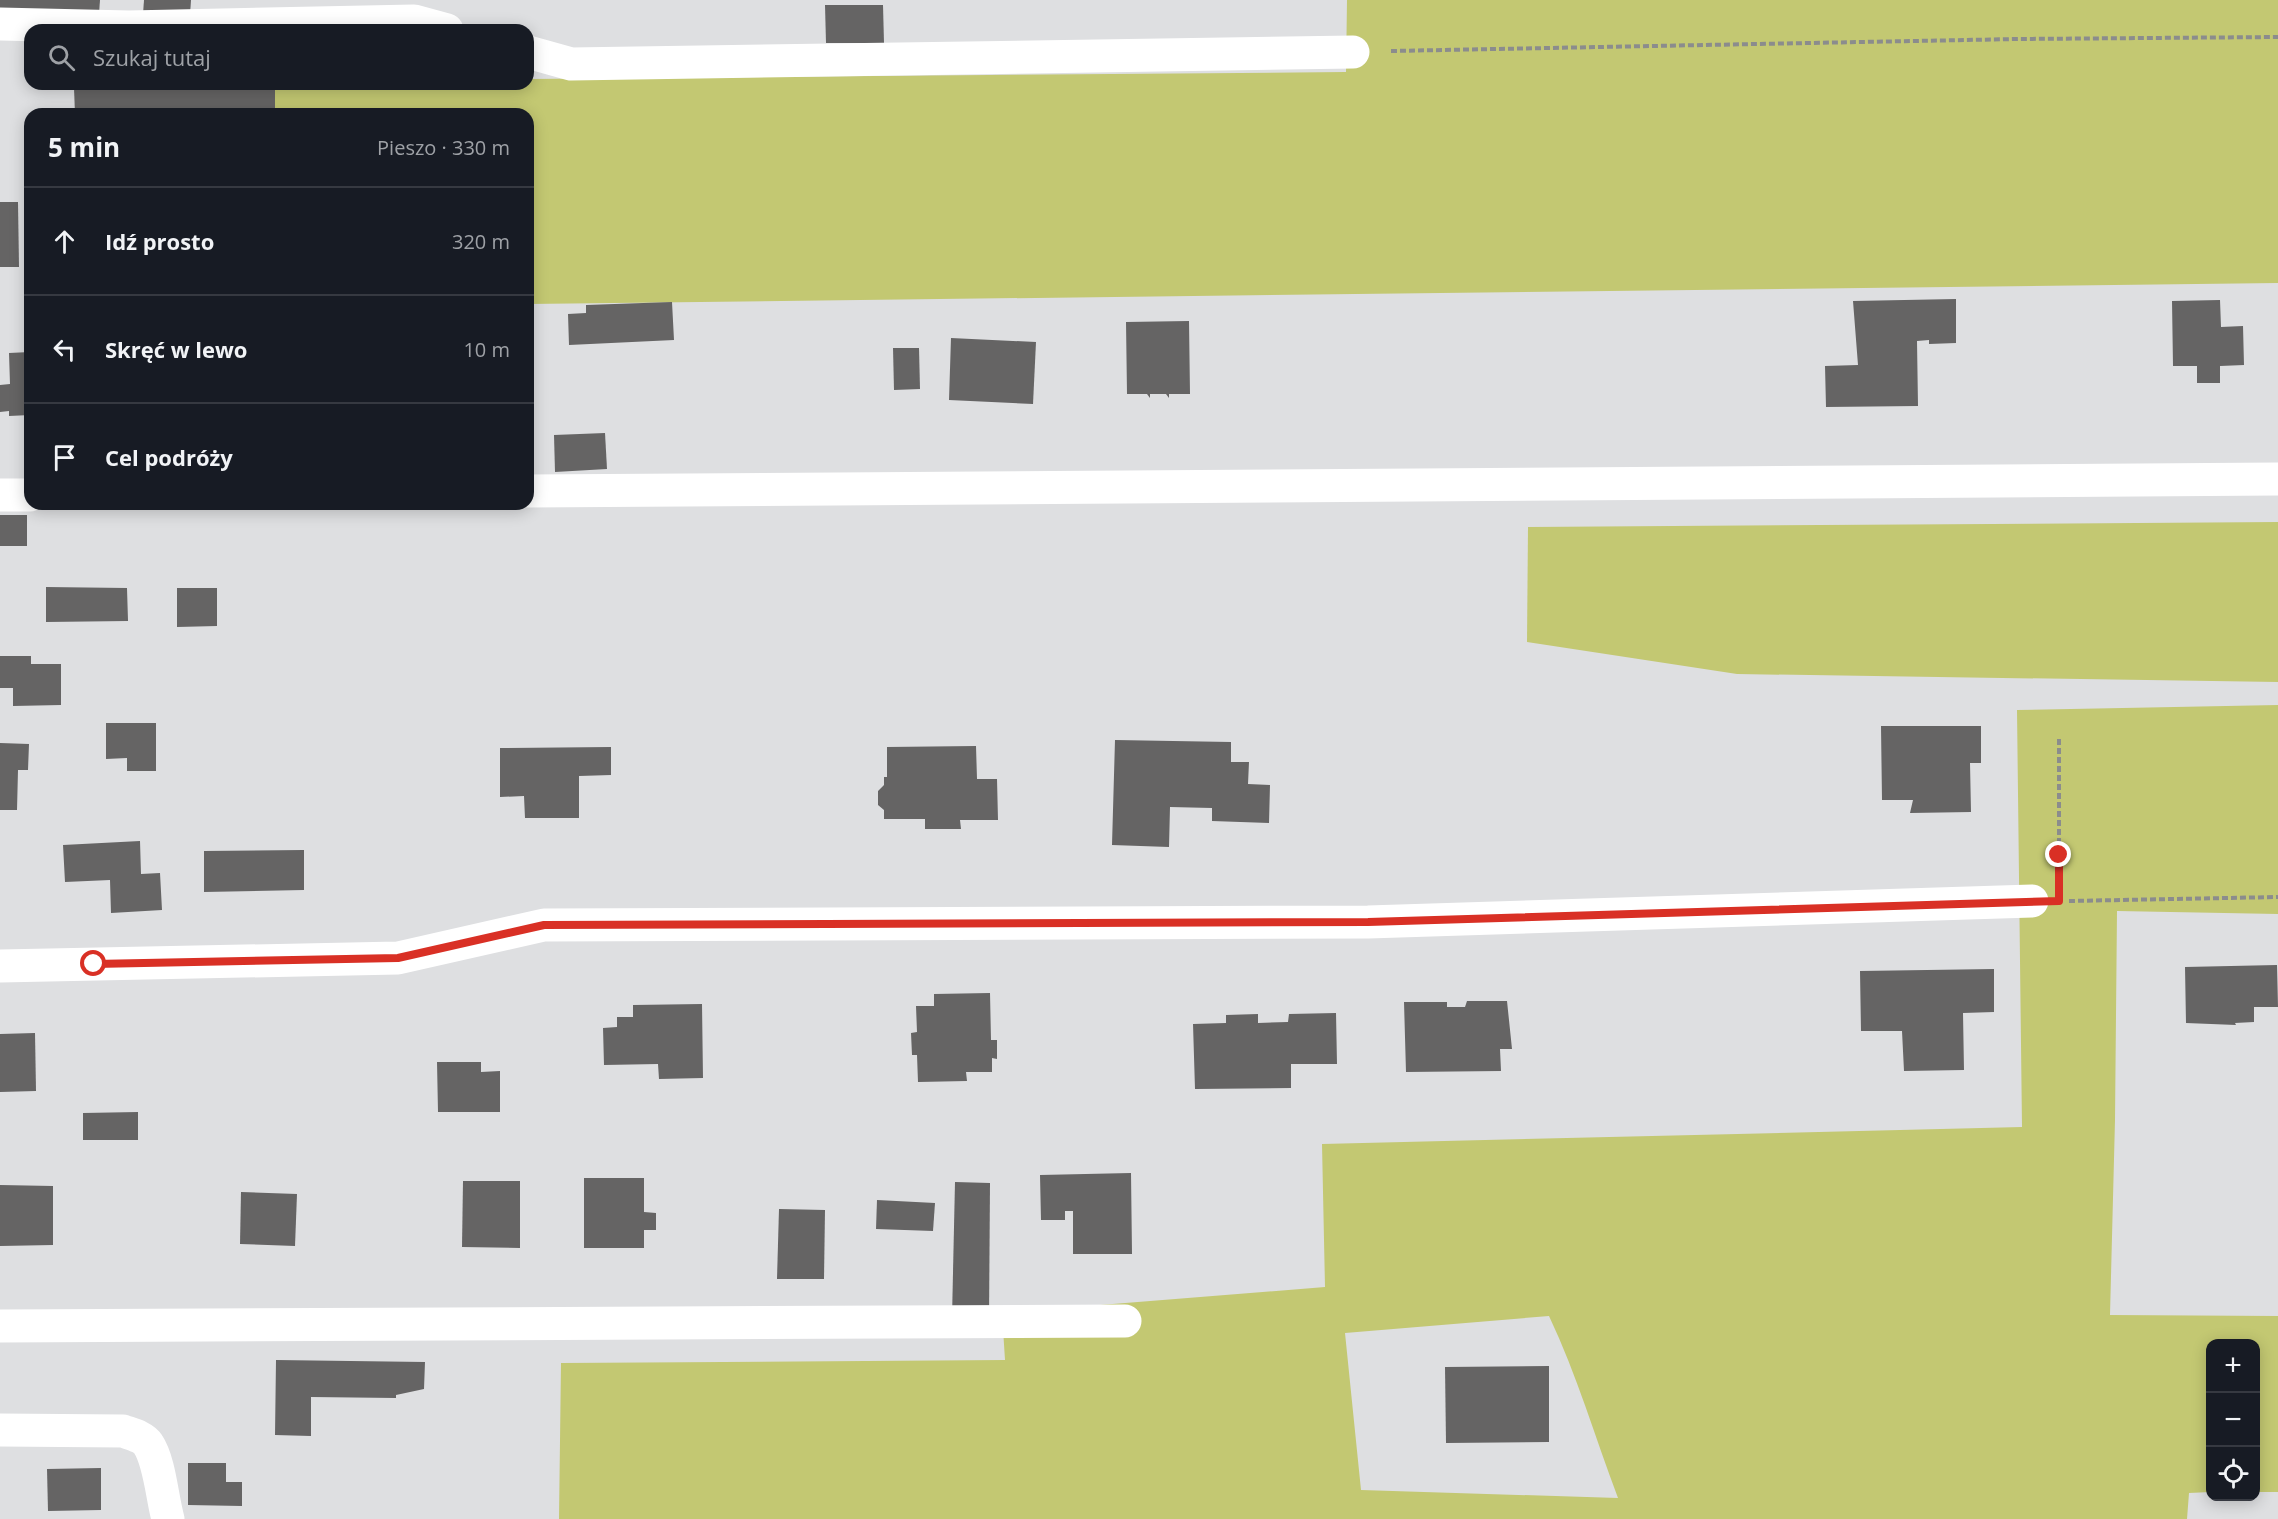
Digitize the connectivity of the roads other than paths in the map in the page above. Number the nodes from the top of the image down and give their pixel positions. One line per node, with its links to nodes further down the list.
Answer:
1 (0, 24): 4 (street)
2 (272, 24): 3 (street)
3 (425, 24)
4 (24, 25)
5 (1353, 52): 6 (street)
6 (534, 54)
7 (2278, 479): 8 (street)
8 (534, 491)
9 (0, 495): 10 (street)
10 (24, 495)
11 (2046, 901): 12 (street)
12 (0, 966)
13 (1125, 1321): 14 (street)
14 (0, 1326)
15 (0, 1430): 16 (street)
16 (168, 1519)

